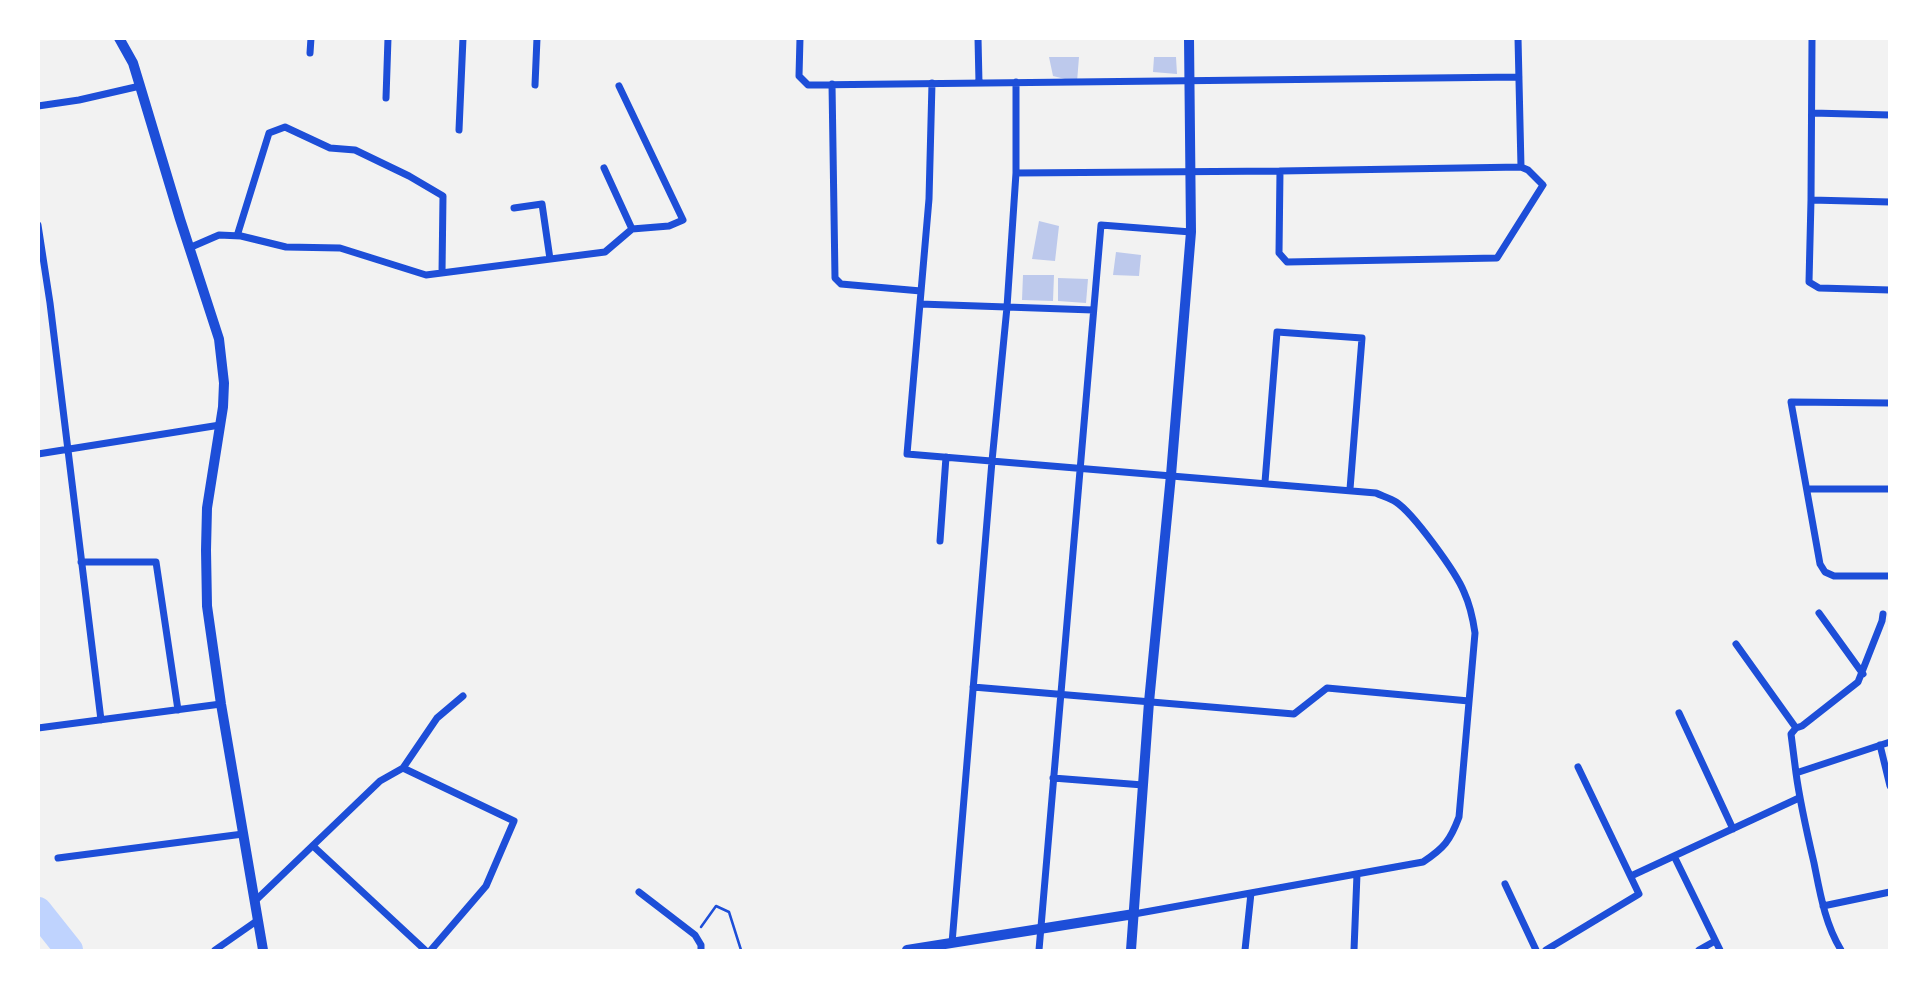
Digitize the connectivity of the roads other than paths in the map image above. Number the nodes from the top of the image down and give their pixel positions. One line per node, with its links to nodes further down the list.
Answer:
1 (119, 38): 19 (street)
2 (311, 38): 11 (street)
3 (388, 38): 21 (street)
4 (463, 38): 25 (street)
5 (537, 38): 18 (street)
6 (800, 38): 17 (street)
7 (978, 38): 16 (street)
8 (1189, 38): 13 (street)
9 (1518, 38): 12 (street)
10 (1812, 38): 23 (street)
11 (310, 53)
12 (1519, 78): 13 (street); 26 (street)
13 (1189, 81): 14 (street); 28 (street)
14 (1016, 82): 16 (street); 30 (street)
15 (932, 83): 16 (street); 17 (street); 42 (street)
16 (979, 83)
17 (832, 84): 42 (street)
18 (535, 85)
19 (140, 86): 22 (street); 38 (street)
20 (619, 86): 35 (street)
21 (386, 98)
22 (38, 106)
23 (1812, 113): 24 (street); 31 (street)
24 (1889, 115)
25 (459, 130)
26 (1521, 167): 29 (street); 29 (street)
27 (604, 168): 35 (street)
28 (1191, 172): 29 (street); 30 (street); 36 (street)
29 (1280, 172)
30 (1016, 173): 44 (street)
31 (1811, 200): 32 (street); 41 (street)
32 (1889, 202)
33 (514, 208): 39 (street)
34 (38, 225): 48 (street)
35 (632, 229): 39 (street)
36 (1191, 232): 45 (street); 53 (street)
37 (237, 236): 38 (street); 40 (street); 40 (street)
38 (189, 248): 47 (street)
39 (550, 259): 40 (street)
40 (442, 273)
41 (1889, 290)
42 (921, 291): 43 (street)
43 (920, 304): 44 (street); 50 (street)
44 (1007, 307): 45 (street); 51 (street)
45 (1093, 310): 52 (street)
46 (1889, 403): 56 (street)
47 (220, 425): 48 (street); 70 (street)
48 (68, 450): 49 (street); 59 (street)
49 (38, 454)
50 (946, 457): 51 (street); 58 (street)
51 (992, 460): 52 (street); 65 (street)
52 (1080, 468): 53 (street); 66 (street)
53 (1171, 475): 54 (street); 69 (street)
54 (1265, 482): 55 (street); 55 (street)
55 (1350, 489): 68 (street)
56 (1807, 489): 57 (street); 60 (street)
57 (1889, 489)
58 (940, 541)
59 (81, 562): 71 (street); 73 (street)
60 (1889, 576)
61 (1819, 613): 64 (street)
62 (1883, 614): 64 (street)
63 (1736, 644): 74 (street)
64 (1863, 674): 74 (street)
65 (973, 687): 66 (street); 102 (street)
66 (1060, 694): 69 (street); 81 (street)
67 (463, 696): 79 (street)
68 (1469, 701): 69 (street); 90 (street)
69 (1149, 702): 82 (street)
70 (220, 704): 71 (street); 86 (street)
71 (178, 710): 73 (street)
72 (1679, 713): 85 (street)
73 (101, 720): 75 (street)
74 (1796, 727): 80 (street)
75 (38, 729)
76 (1889, 742): 77 (street)
77 (1880, 745): 80 (street); 83 (street)
78 (1578, 767): 91 (street)
79 (403, 768): 87 (street); 106 (street)
80 (1796, 773): 84 (street)
81 (1053, 778): 82 (street); 100 (street)
82 (1143, 785): 98 (street)
83 (1889, 786)
84 (1799, 798): 85 (street); 97 (street)
85 (1733, 829): 88 (street)
86 (243, 834): 89 (street); 96 (street)
87 (313, 846): 96 (street); 105 (street)
88 (1674, 856): 91 (street); 101 (street)
89 (58, 858)
90 (1357, 874): 95 (street); 112 (street)
91 (1630, 877): 114 (street)
92 (1505, 884): 113 (street)
93 (639, 892): 107 (street)
94 (1889, 892): 97 (street)
95 (1251, 893): 98 (street); 111 (street)
96 (255, 901): 99 (street)
97 (1823, 906): 117 (street)
98 (1134, 914): 100 (street); 110 (street)
99 (258, 920): 103 (street); 104 (street)
100 (1040, 928): 102 (street); 109 (street)
101 (1715, 941): 115 (street); 116 (street)
102 (952, 943): 108 (street)
103 (215, 950)
104 (263, 950)
105 (425, 950)
106 (431, 950)
107 (701, 950)
108 (907, 950)
109 (1039, 950)
110 (1131, 950)
111 (1245, 950)
112 (1354, 950)
113 (1536, 950)
114 (1546, 950)
115 (1699, 950)
116 (1720, 950)
117 (1840, 950)

